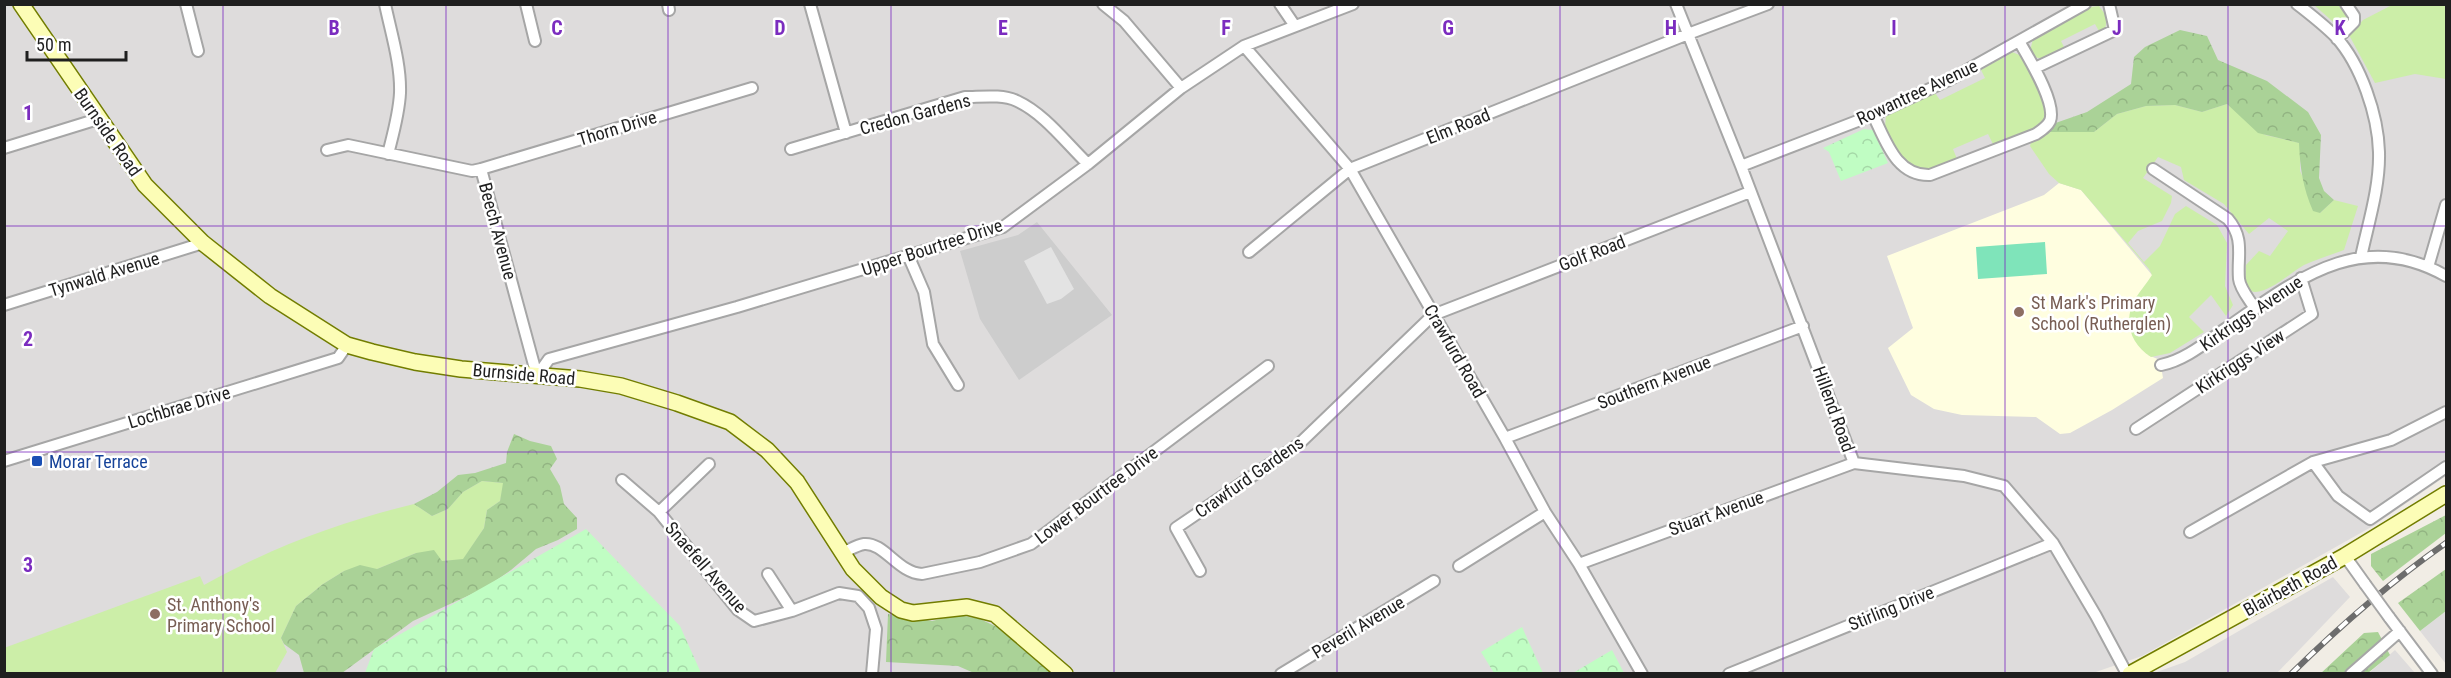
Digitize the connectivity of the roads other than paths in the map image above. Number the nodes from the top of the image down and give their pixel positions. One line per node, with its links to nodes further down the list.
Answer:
1 (21, 4): 26 (street, Burnside Road)
2 (186, 4): 21 (street)
3 (385, 4): 31 (street)
4 (526, 4): 18 (street)
5 (810, 4): 27 (street)
6 (1103, 4): 24 (street)
7 (1280, 4): 15 (street)
8 (1353, 4): 15 (street, Upper Bourtree Drive)
9 (1676, 4): 16 (street, Hillend Road)
10 (1768, 4): 16 (street, Elm Road)
11 (2085, 4): 19 (street, Rowantree Avenue)
12 (2109, 4): 22 (street)
13 (2297, 4): 17 (street)
14 (2346, 4): 17 (street)
15 (1295, 26): 20 (street, Upper Bourtree Drive)
16 (1688, 34): 33 (street, Hillend Road); 35 (street, Elm Road)
17 (2337, 39): 42 (street)
18 (534, 41)
19 (2019, 41): 22 (street); 25 (street, Rowantree Avenue)
20 (1244, 46): 24 (street, Upper Bourtree Drive); 35 (street, Crawfurd Road)
21 (198, 51)
22 (2035, 68): 25 (street)
23 (752, 88): 34 (street, Thorn Drive)
24 (1181, 88): 32 (street, Upper Bourtree Drive)
25 (1873, 115): 33 (street, Rowantree Avenue)
26 (98, 118): 28 (street); 39 (street, Burnside Road)
27 (846, 133): 29 (street, Credon Gardens); 32 (street, Credon Gardens)
28 (4, 148)
29 (792, 149)
30 (327, 150): 31 (street, Beech Avenue)
31 (388, 154): 34 (street, Beech Avenue)
32 (1088, 164): 41 (street, Upper Bourtree Drive)
33 (1741, 166): 37 (street, Hillend Road)
34 (481, 169): 53 (street, Beech Avenue)
35 (1350, 169): 40 (street, Elm Road); 48 (street, Crawfurd Road)
36 (2153, 169): 47 (street)
37 (1750, 192): 48 (street, Golf Road); 49 (street, Hillend Road)
38 (2446, 205): 43 (street)
39 (203, 243): 46 (street, Tynwald Avenue); 50 (street, Burnside Road)
40 (1249, 252)
41 (908, 255): 53 (street, Upper Bourtree Drive); 54 (street)
42 (2361, 257): 43 (street, Kirkriggs Avenue); 45 (street, Kirkriggs Avenue)
43 (2428, 267): 44 (street, Kirkriggs Avenue)
44 (2446, 276)
45 (2301, 278): 47 (street, Kirkriggs Avenue); 56 (street, Kirkriggs View)
46 (4, 305)
47 (2255, 309): 51 (street, Kirkriggs Avenue)
48 (1433, 315): 57 (street, Crawfurd Road); 73 (street, Crawfurd Gardens)
49 (1803, 326): 57 (street, Southern Avenue); 60 (street, Hillend Road)
50 (347, 345): 53 (street, Burnside Road); 58 (street, Lochbrae Drive)
51 (2161, 365)
52 (1268, 366): 69 (street, Lower Bourtree Drive)
53 (537, 376): 69 (street, Burnside Road)
54 (958, 385)
55 (2446, 415): 59 (street)
56 (2136, 429)
57 (1505, 438): 66 (street, Crawfurd Road)
58 (4, 461)
59 (2313, 462): 62 (street); 67 (street)
60 (1854, 463): 68 (street, Hillend Road); 71 (street, Stuart Avenue)
61 (709, 464): 65 (street)
62 (2446, 467)
63 (622, 480): 65 (street, Snaefell Avenue)
64 (2446, 494): 70 (street, Blairbeth Road)
65 (658, 512): 76 (street, Snaefell Avenue)
66 (1545, 512): 71 (street, Crawfurd Road); 72 (street)
67 (2190, 532)
68 (2052, 543): 82 (street, Stirling Drive); 83 (street, Hillend Road)
69 (842, 553): 79 (street, Burnside Road)
70 (2345, 556): 77 (street, bridge); 83 (street, Blairbeth Road)
71 (1579, 564): 81 (street, Crawfurd Road)
72 (1459, 566)
73 (1200, 571)
74 (768, 574): 76 (street)
75 (1434, 581): 80 (street, Peveril Avenue)
76 (792, 611): 78 (street, Snaefell Avenue)
77 (2400, 632): 84 (street); 85 (street)
78 (872, 674)
79 (1065, 674)
80 (1281, 674)
81 (1642, 674)
82 (1729, 674)
83 (2129, 674)
84 (2351, 674)
85 (2432, 674)

